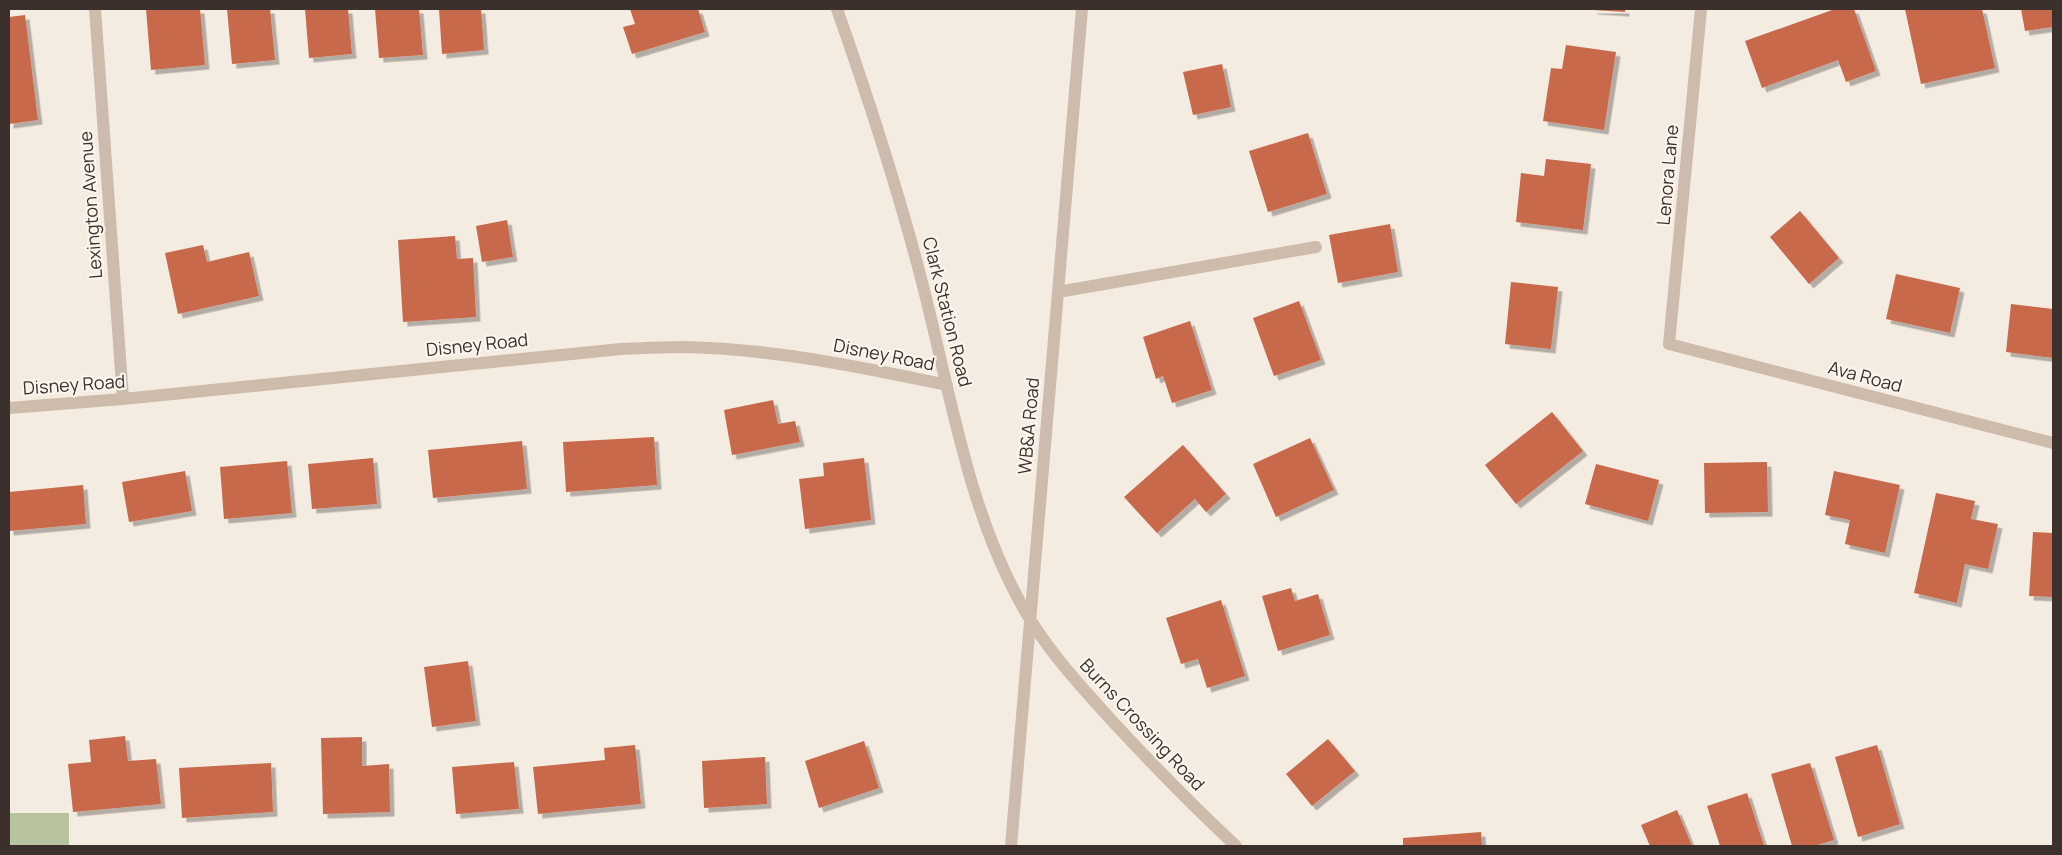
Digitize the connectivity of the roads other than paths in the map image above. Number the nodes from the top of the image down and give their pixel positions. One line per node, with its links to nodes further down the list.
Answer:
1 (95, 9): 9 (street, Lexington Avenue)
2 (836, 9): 8 (street, Clark Station Road)
3 (1082, 9): 6 (street, WB&A Road)
4 (1701, 9): 7 (street, Lenora Lane)
5 (1316, 247): 6 (street)
6 (1058, 292): 12 (street, WB&A Road)
7 (1669, 344): 11 (street, Ava Road)
8 (946, 385): 9 (street, Disney Road); 12 (street, Clark Station Road)
9 (123, 399): 10 (street, Disney Road)
10 (9, 408)
11 (2053, 443)
12 (1031, 620): 13 (street, WB&A Road); 14 (street, Burns Crossing Road)
13 (1011, 846)
14 (1236, 846)

